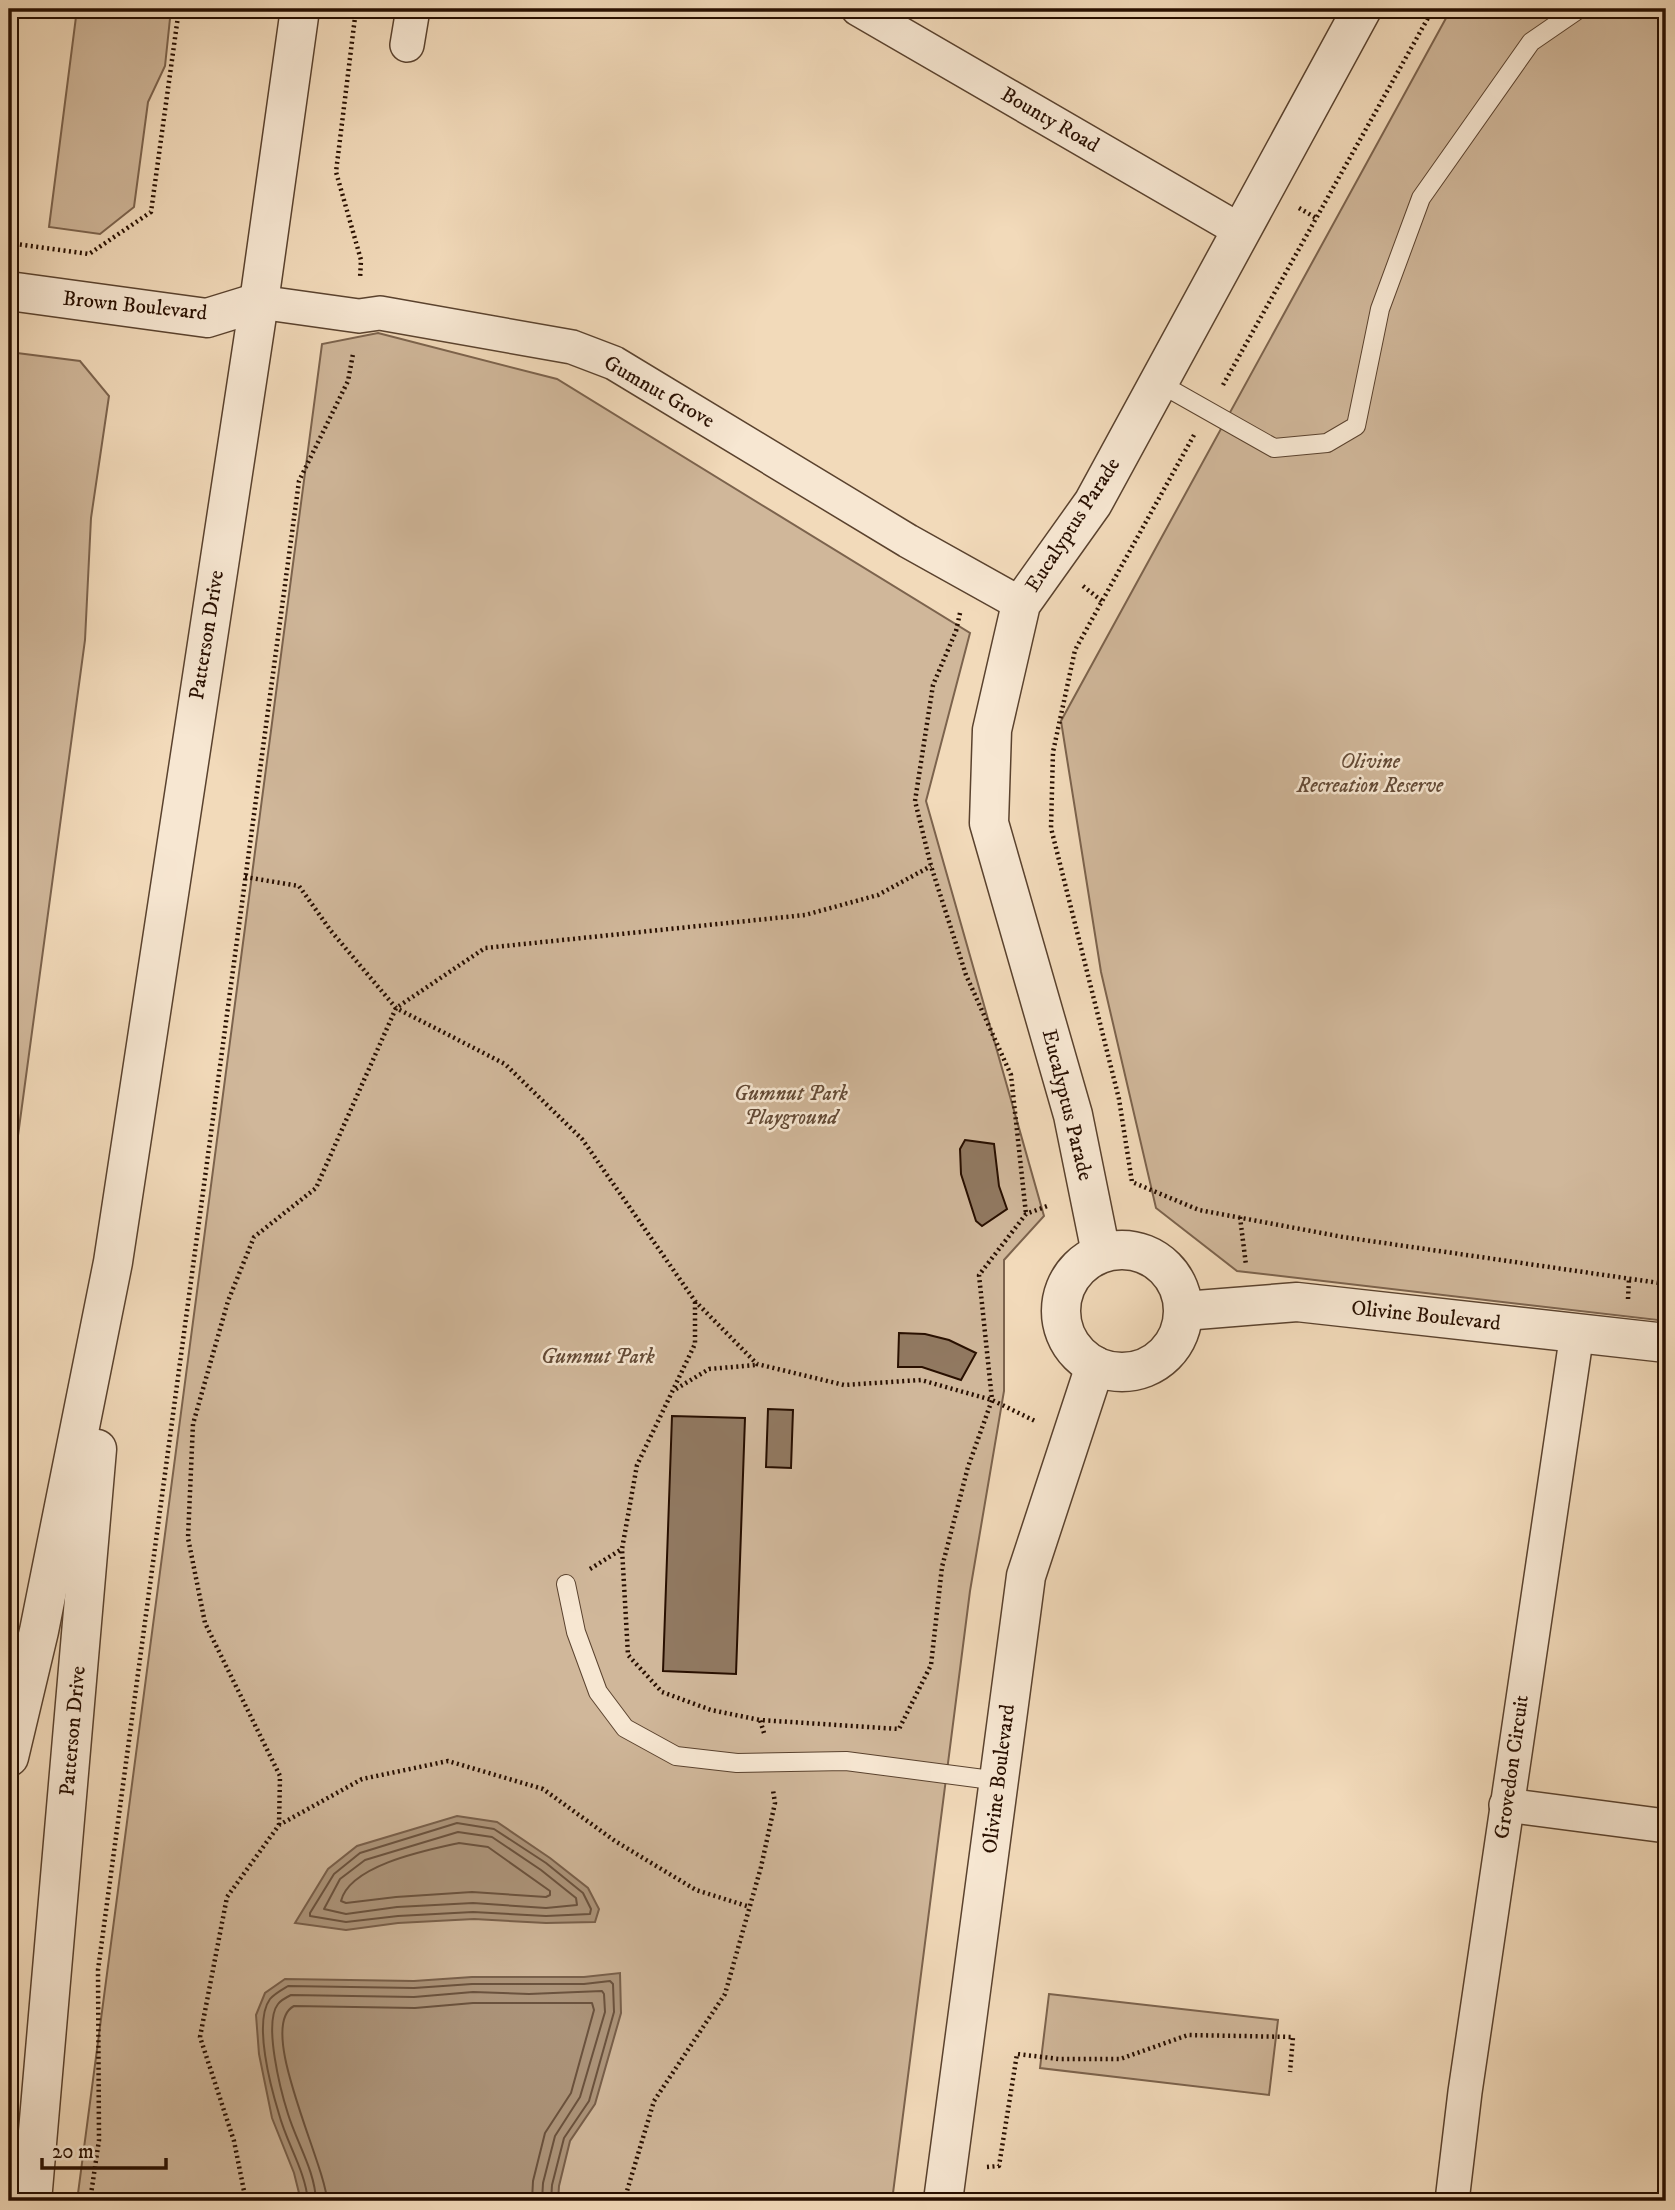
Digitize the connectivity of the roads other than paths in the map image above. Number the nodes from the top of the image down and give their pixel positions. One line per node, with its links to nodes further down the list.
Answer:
1 (300, 9): 9 (street, Patterson Drive)
2 (413, 9): 6 (street)
3 (858, 9): 7 (street, Bounty Road)
4 (1362, 9): 7 (street, Eucalyptus Parade)
5 (1579, 9): 10 (lane)
6 (407, 45)
7 (1241, 231): 10 (street, Eucalyptus Parade)
8 (9, 291): 9 (street, Brown Boulevard)
9 (259, 302): 11 (street, Gumnut Grove); 13 (street, Patterson Drive)
10 (1158, 383): 11 (street, Eucalyptus Parade)
11 (1021, 604): 12 (street, Eucalyptus Parade)
12 (1101, 1253): 14 (street); 17 (street)
13 (113, 1262): 19 (street, Patterson Drive); 24 (street, Patterson Drive)
14 (1184, 1311): 15 (street, Olivine Boulevard); 17 (street)
15 (1577, 1333): 16 (street, Olivine Boulevard); 21 (street, Grovedon Circuit)
16 (1666, 1343)
17 (1095, 1366): 20 (street, Olivine Boulevard)
18 (566, 1584): 20 (lane)
19 (9, 1757)
20 (999, 1781): 23 (street, Olivine Boulevard)
21 (1506, 1805): 22 (street); 25 (street, Grovedon Circuit)
22 (1666, 1826)
23 (945, 2186)
24 (32, 2201)
25 (1452, 2201)

